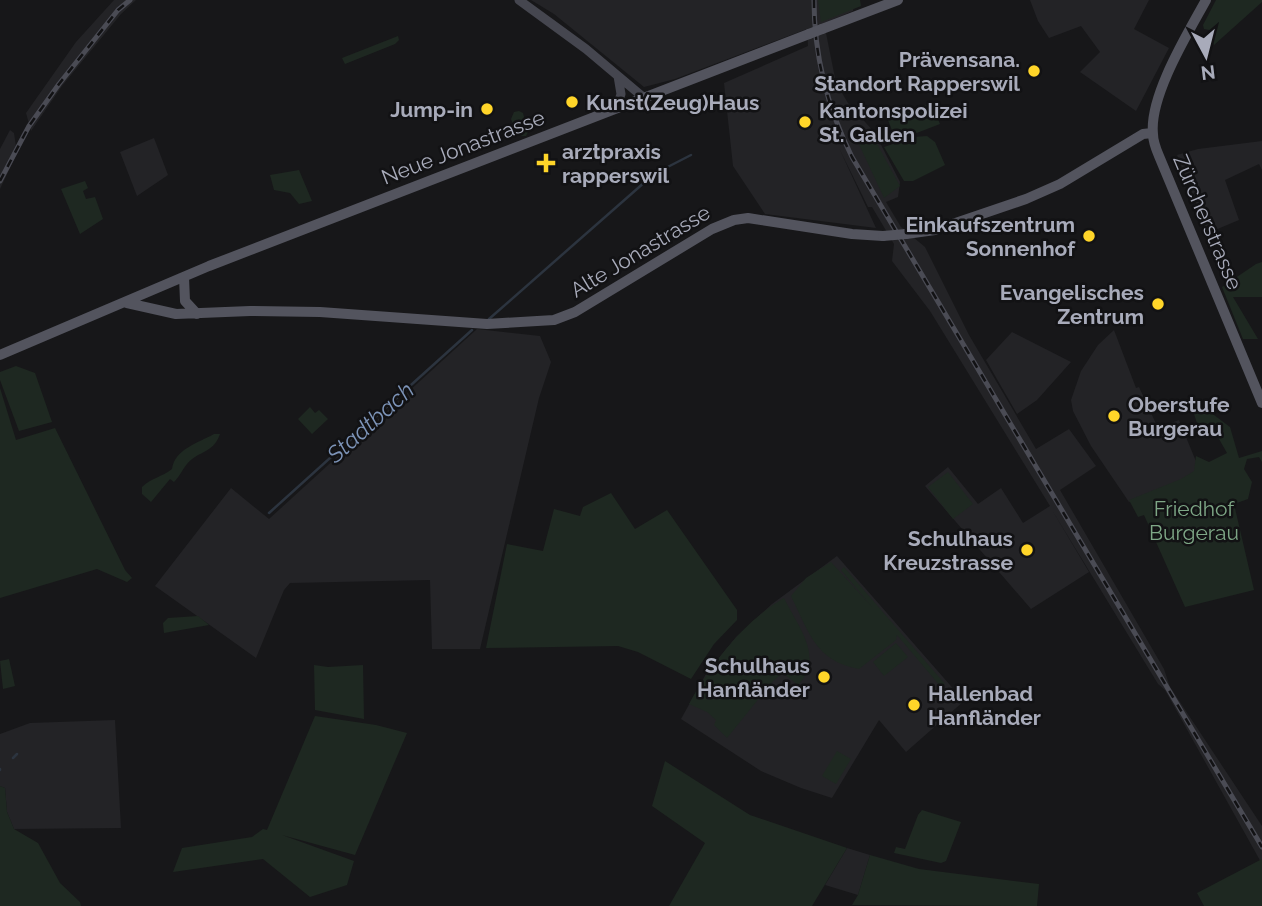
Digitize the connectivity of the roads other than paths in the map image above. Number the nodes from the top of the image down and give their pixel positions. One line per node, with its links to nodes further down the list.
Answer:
1 (519, 0): 4 (street)
2 (898, 0): 5 (main road, Neue Jonastrasse, bridge)
3 (1206, 0): 7 (main road)
4 (618, 76): 5 (street); 6 (street)
5 (643, 97): 6 (main road, Neue Jonastrasse)
6 (617, 107): 8 (main road, Neue Jonastrasse)
7 (1152, 133): 10 (main road, Alte Jonastrasse, bridge); 12 (main road, Zürcherstrasse)
8 (184, 277): 9 (main road, Neue Jonastrasse); 10 (main road)
9 (126, 303): 10 (main road, Alte Jonastrasse); 11 (main road, Neue Jonastrasse)
10 (198, 314)
11 (0, 355)
12 (1262, 403)

